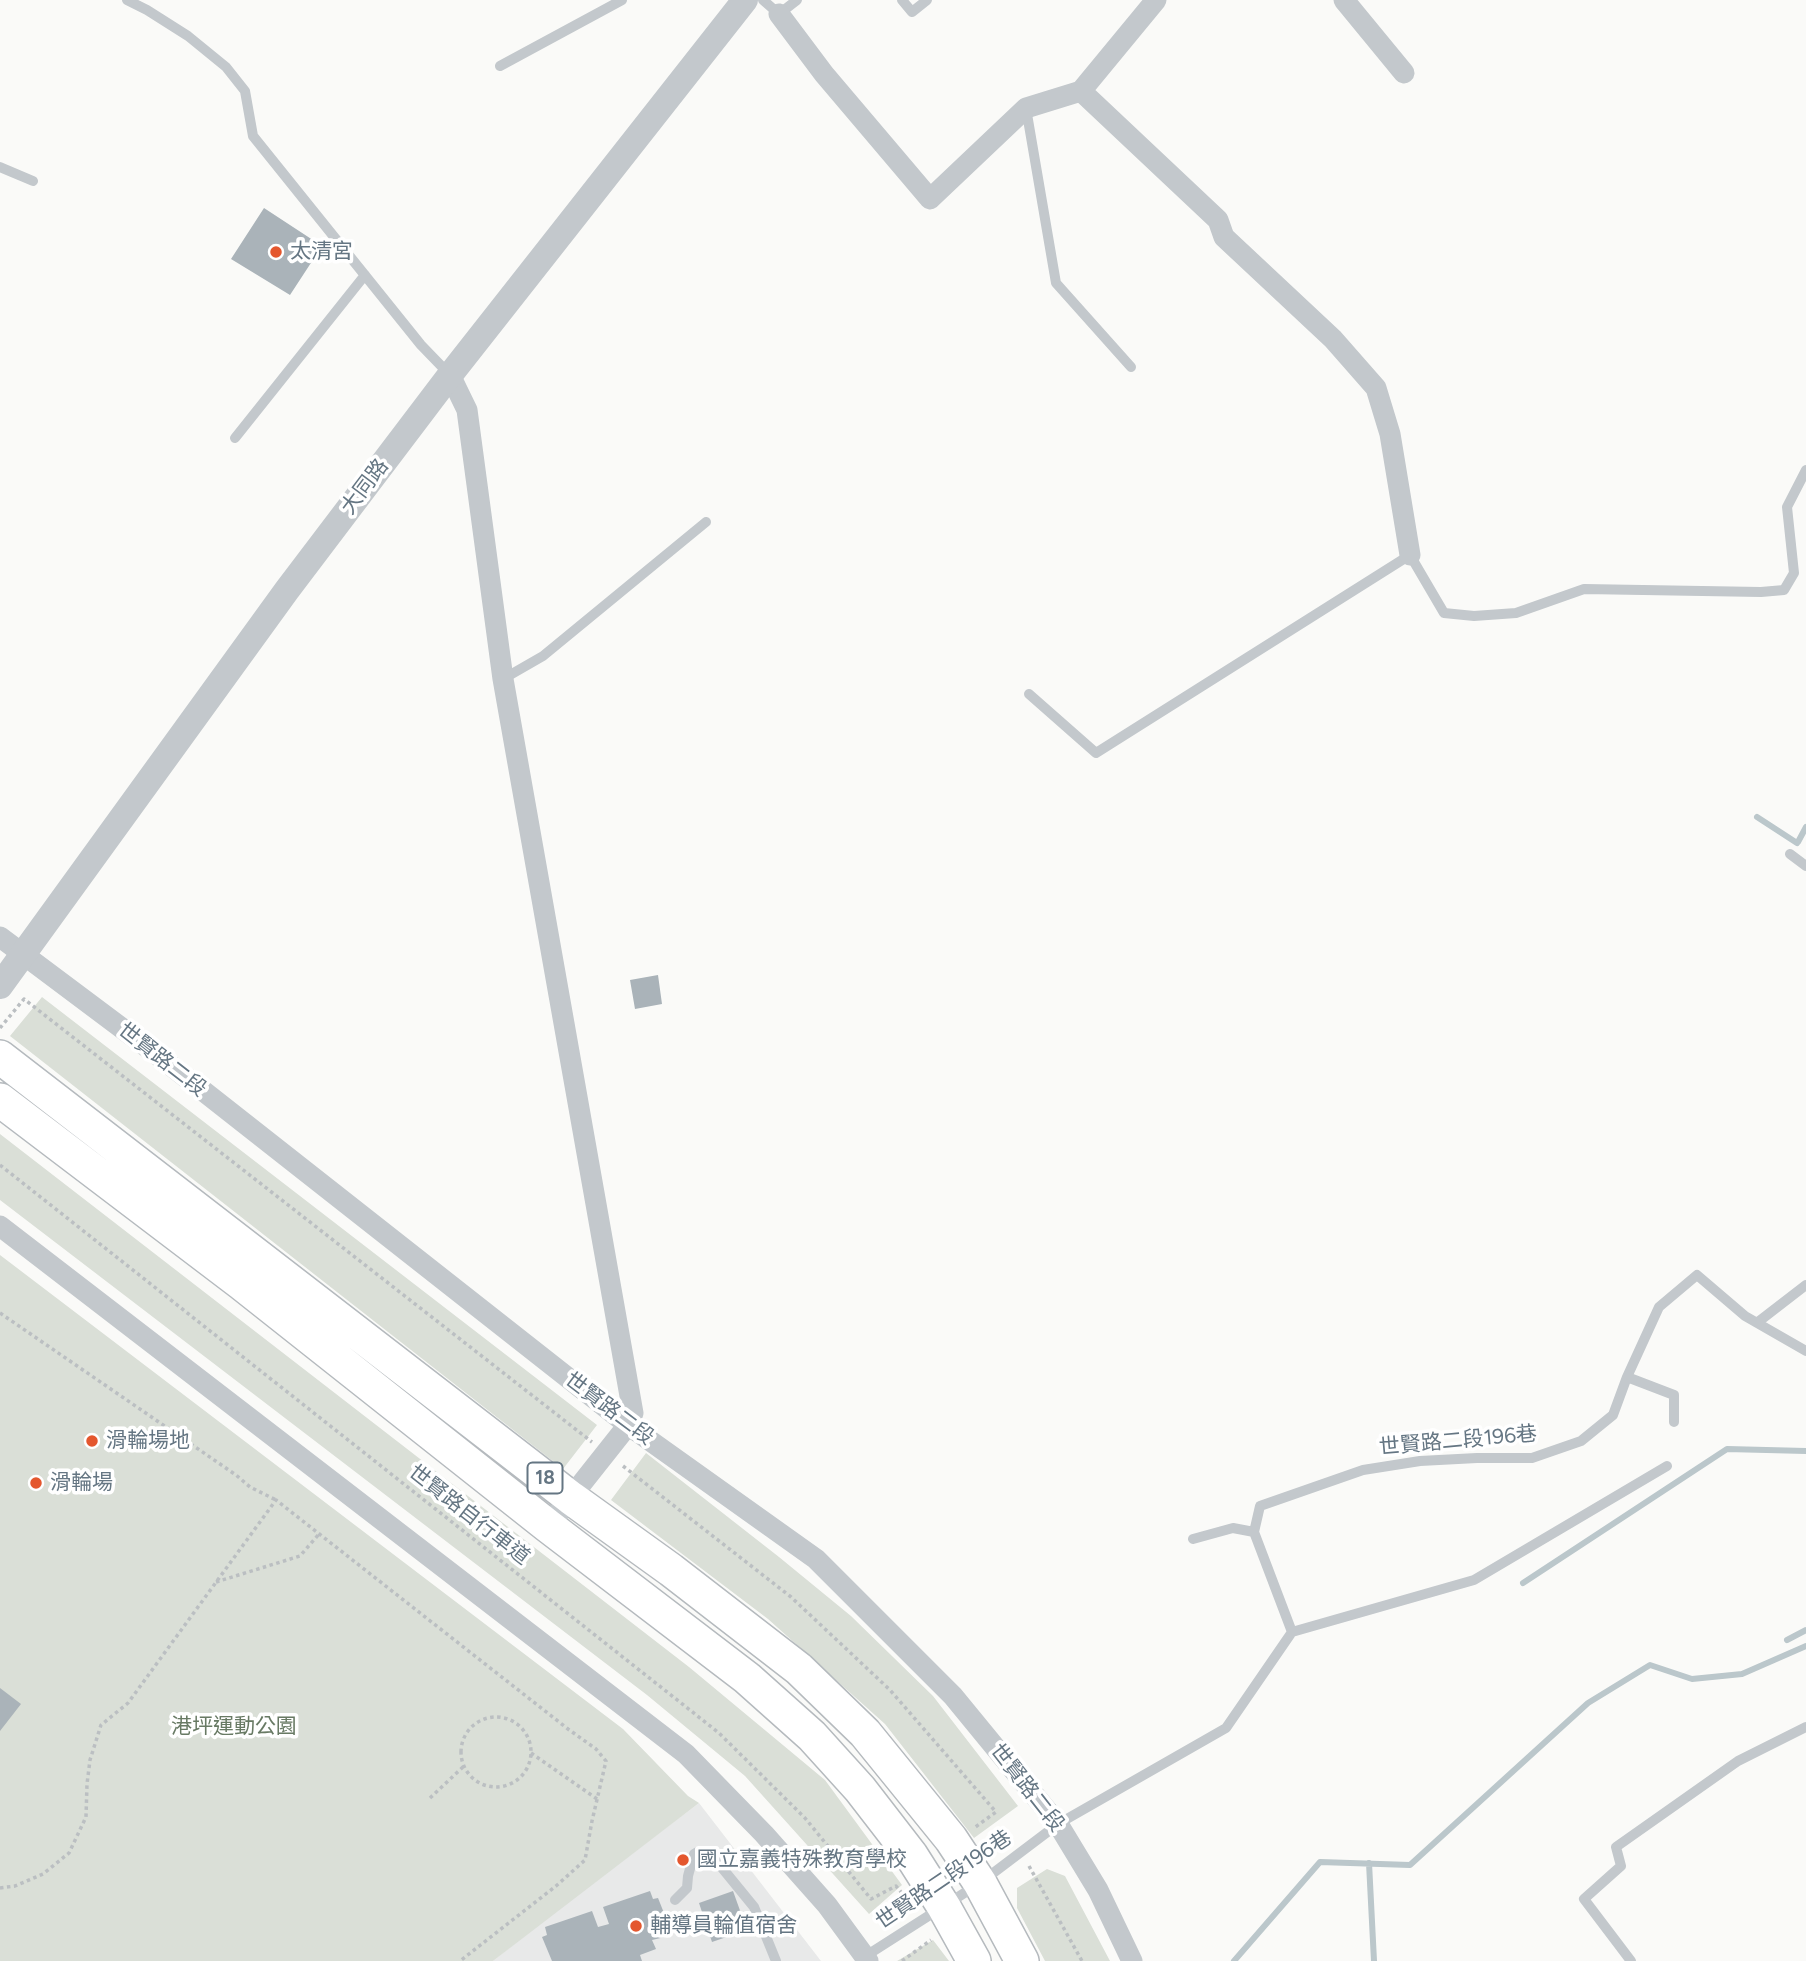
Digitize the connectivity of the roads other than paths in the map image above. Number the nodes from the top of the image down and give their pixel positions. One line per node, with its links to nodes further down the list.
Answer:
1 (127, 0): 16 (lane)
2 (622, 0): 10 (lane)
3 (797, 0): 9 (lane)
4 (902, 0): 5 (lane)
5 (927, 0)
6 (1156, 0): 12 (street)
7 (1344, 0): 11 (street)
8 (746, 1): 9 (lane); 18 (street, 大同路)
9 (779, 14): 13 (street)
10 (500, 66)
11 (1404, 74)
12 (1081, 91): 13 (street); 22 (street)
13 (1026, 108): 17 (lane)
14 (0, 167): 15 (lane)
15 (33, 181)
16 (365, 275): 18 (lane); 19 (lane)
17 (1131, 367)
18 (450, 375): 23 (street); 28 (street, 大同路)
19 (235, 438)
20 (1806, 470): 22 (lane)
21 (706, 522): 23 (lane)
22 (1410, 555): 24 (lane)
23 (503, 679): 38 (street)
24 (1028, 694)
25 (1790, 854): 26 (lane)
26 (1806, 866)
27 (0, 937): 28 (street, 世賢路二段)
28 (23, 954): 29 (street, 大同路); 38 (street, 世賢路二段)
29 (0, 986)
30 (0, 1057): 40 (main road, 18)
31 (0, 1100): 41 (main road, 18)
32 (0, 1226): 50 (street)
33 (1806, 1284): 34 (lane)
34 (1758, 1322): 35 (lane, 世賢路二段196巷); 36 (lane, 世賢路二段196巷)
35 (1806, 1351)
36 (1627, 1377): 37 (lane); 42 (lane, 世賢路二段196巷)
37 (1674, 1422)
38 (628, 1424): 40 (street); 46 (street, 世賢路二段)
39 (1667, 1466): 44 (lane)
40 (571, 1498): 41 (street); 47 (main road, 18)
41 (548, 1526): 49 (main road, 18)
42 (1254, 1532): 43 (lane); 44 (lane)
43 (1193, 1539)
44 (1292, 1632): 46 (lane, 世賢路二段196巷)
45 (1806, 1727): 55 (lane)
46 (1058, 1824): 47 (lane, 世賢路二段196巷); 54 (street, 世賢路二段)
47 (980, 1883): 49 (lane, 世賢路二段196巷); 53 (main road, 18)
48 (675, 1900): 51 (lane)
49 (941, 1922): 50 (lane, 世賢路二段196巷); 52 (main road, 18)
50 (863, 1959)
51 (776, 1961)
52 (974, 1961)
53 (1022, 1961)
54 (1132, 1961)
55 (1631, 1961)

